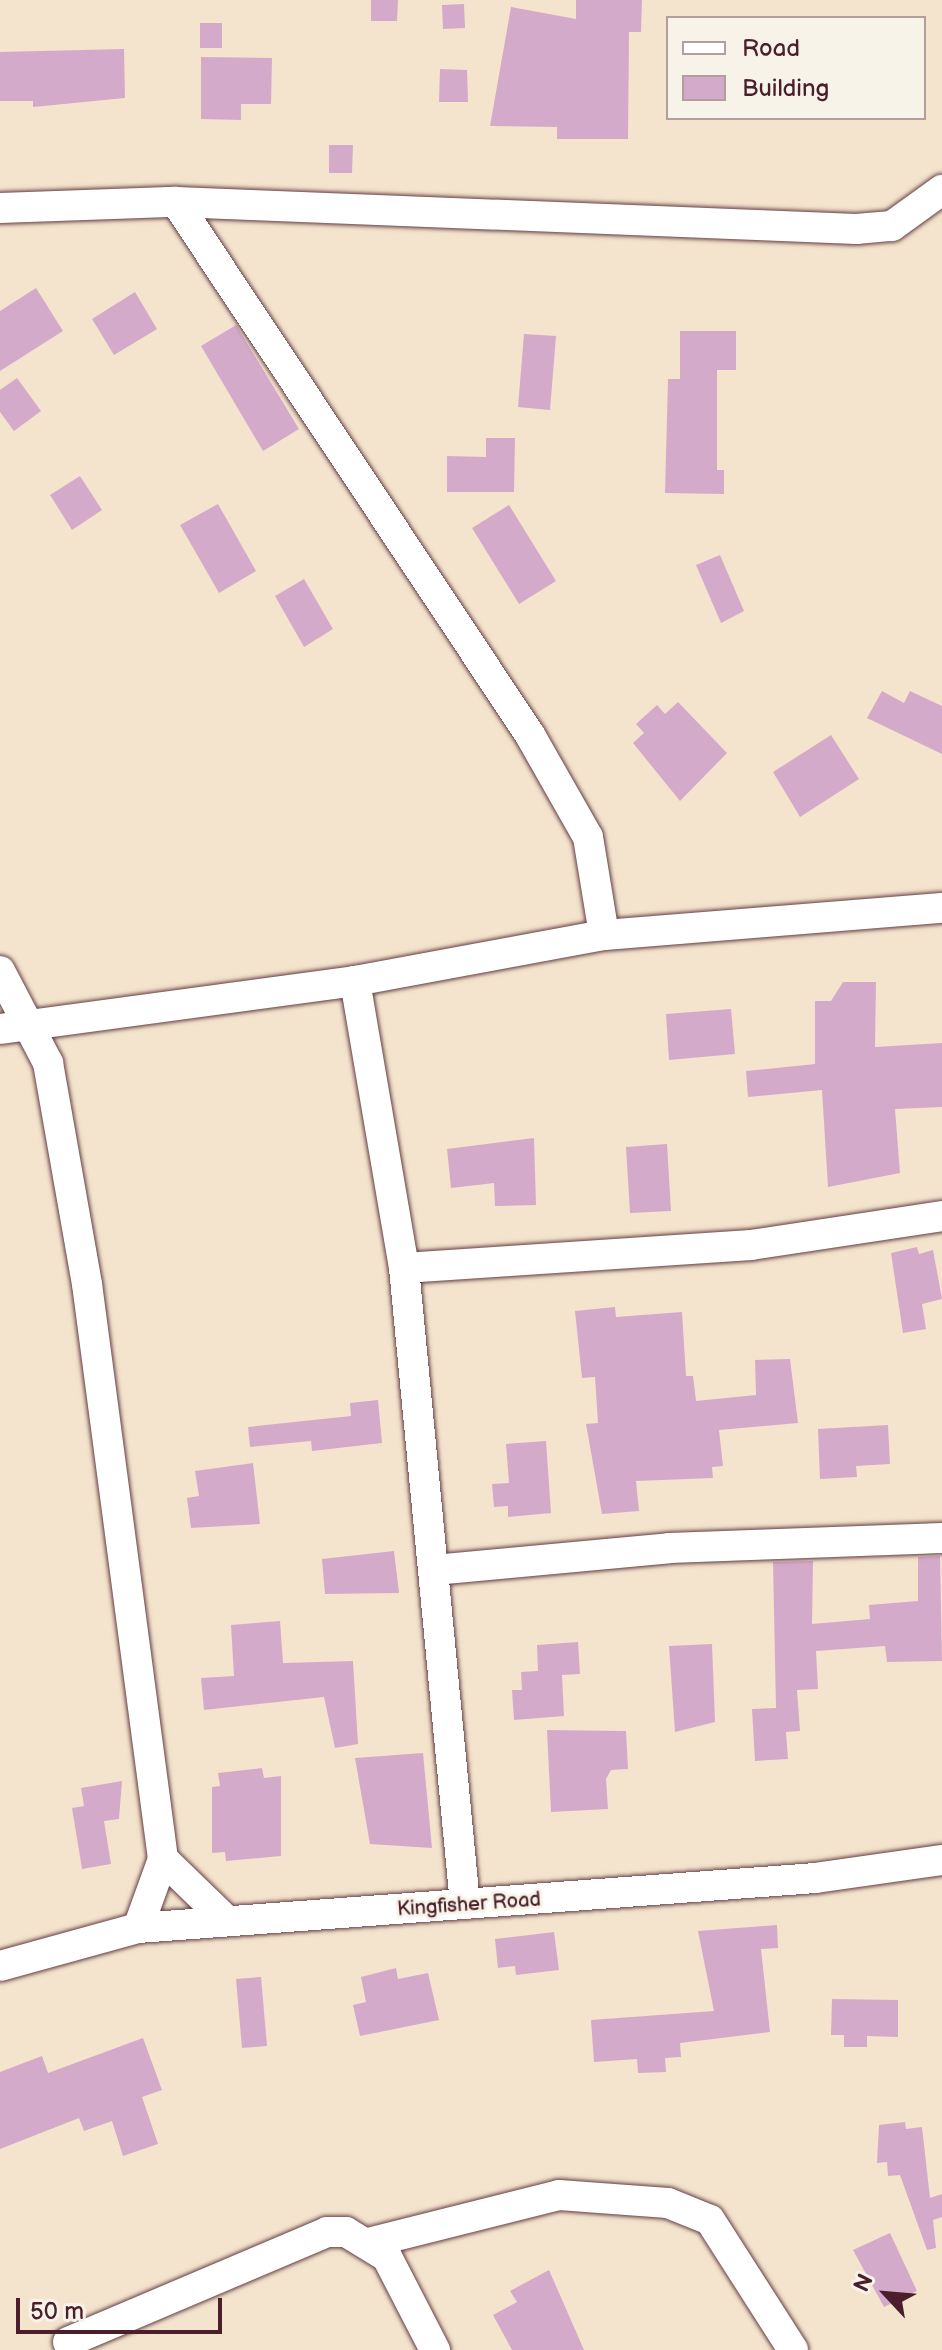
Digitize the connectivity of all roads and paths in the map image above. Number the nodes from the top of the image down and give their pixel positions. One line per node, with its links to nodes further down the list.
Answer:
1 (942, 190): 2 (street)
2 (176, 202): 3 (street); 5 (street)
3 (0, 208)
4 (942, 908): 5 (street)
5 (604, 935): 7 (street)
6 (0, 971): 8 (street)
7 (355, 981): 8 (street); 10 (street)
8 (14, 1026): 13 (street)
9 (942, 1216): 10 (street)
10 (404, 1268): 12 (street)
11 (942, 1538): 12 (street)
12 (434, 1570): 15 (street)
13 (163, 1859): 16 (street); 17 (street)
14 (942, 1860): 15 (street, Kingfisher Road)
15 (465, 1904): 16 (street, Kingfisher Road)
16 (225, 1919): 17 (street, Kingfisher Road)
17 (138, 1928): 18 (street, Kingfisher Road)
18 (0, 1966)
19 (368, 2243): 20 (street); 21 (street); 22 (street)
20 (62, 2347)
21 (435, 2350)
22 (793, 2350)

